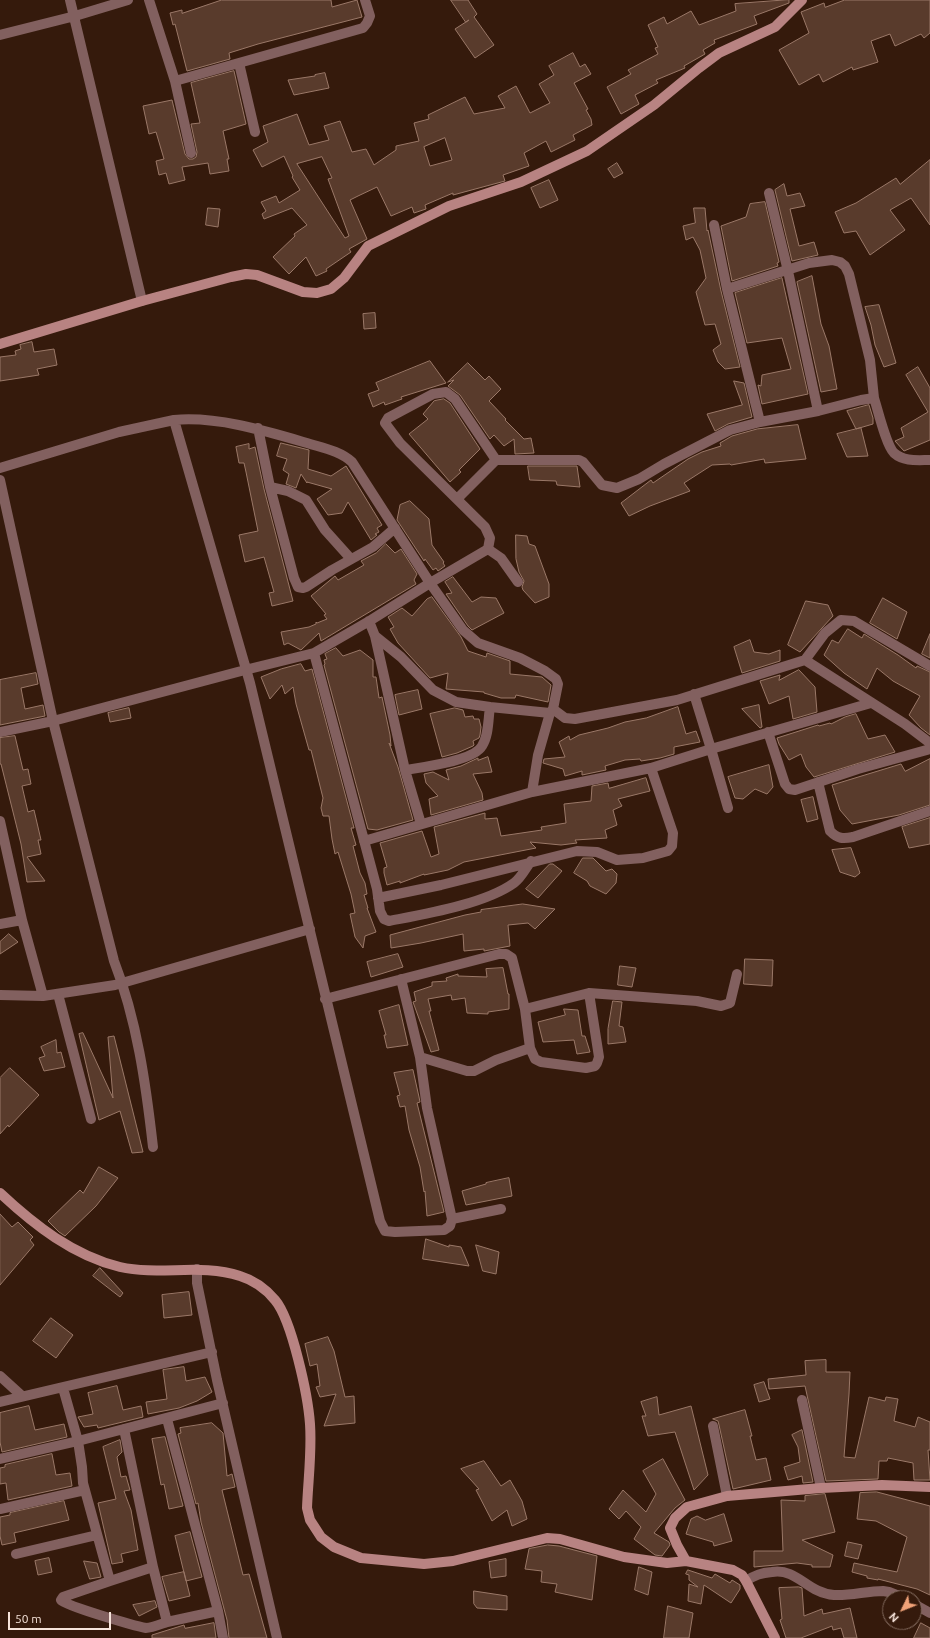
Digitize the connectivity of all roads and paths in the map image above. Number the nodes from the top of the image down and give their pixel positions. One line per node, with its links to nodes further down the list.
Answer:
1 (70, 0): 6 (street)
2 (128, 0): 6 (street)
3 (149, 0): 9 (street)
4 (365, 0): 8 (street)
5 (802, 0): 16 (street)
6 (75, 16): 7 (street); 16 (street)
7 (0, 35)
8 (239, 63): 9 (street); 10 (street)
9 (175, 81): 11 (street)
10 (255, 132)
11 (191, 153)
12 (769, 193): 14 (street)
13 (714, 225): 15 (street)
14 (788, 271): 15 (street); 18 (street); 19 (street)
15 (727, 289): 21 (street)
16 (142, 301): 17 (street)
17 (0, 344)
18 (874, 398): 19 (street); 24 (street)
19 (818, 412): 21 (street)
20 (174, 420): 22 (street); 25 (street); 39 (street)
21 (760, 422): 23 (street)
22 (258, 428): 27 (street); 29 (street)
23 (496, 460): 28 (street); 28 (street)
24 (930, 460)
25 (0, 468)
26 (0, 480): 44 (street)
27 (270, 487): 31 (street); 31 (street)
28 (457, 499): 30 (street)
29 (395, 528): 31 (street); 33 (street)
30 (488, 549): 32 (street); 33 (street)
31 (351, 559)
32 (518, 582)
33 (430, 583): 34 (street); 43 (street)
34 (369, 621): 35 (street); 36 (street)
35 (375, 636): 42 (street); 51 (street)
36 (314, 653): 39 (street); 58 (street)
37 (805, 660): 38 (street); 40 (street); 41 (street)
38 (930, 666)
39 (245, 670): 44 (street); 63 (street)
40 (694, 694): 43 (street); 48 (street)
41 (872, 703): 46 (street); 47 (street)
42 (490, 707): 43 (street); 51 (street)
43 (552, 711): 53 (street)
44 (53, 721): 45 (street); 66 (street)
45 (0, 732)
46 (768, 732): 48 (street); 52 (street)
47 (930, 743)
48 (711, 749): 50 (street); 54 (street)
49 (930, 749): 52 (street)
50 (651, 768): 53 (street); 59 (street)
51 (405, 770): 57 (street)
52 (818, 782): 55 (street)
53 (532, 792): 57 (street)
54 (728, 808)
55 (930, 811)
56 (0, 821): 61 (street)
57 (421, 824): 58 (street)
58 (364, 841): 60 (street)
59 (531, 861): 60 (street); 60 (street)
60 (378, 898)
61 (22, 920): 62 (street); 70 (street)
62 (0, 924)
63 (310, 929): 66 (street); 71 (street)
64 (737, 974): 67 (street)
65 (401, 980): 71 (street); 72 (street); 74 (street)
66 (123, 983): 68 (street); 76 (street)
67 (589, 993): 72 (street); 73 (street)
68 (58, 994): 70 (street); 75 (street)
69 (0, 995): 70 (street)
70 (43, 996)
71 (325, 999): 79 (street)
72 (525, 1009): 73 (street)
73 (530, 1048): 74 (street)
74 (420, 1057): 79 (street)
75 (91, 1119)
76 (153, 1147)
77 (0, 1193): 80 (street)
78 (501, 1209): 79 (street)
79 (452, 1219)
80 (197, 1269): 81 (street); 100 (street)
81 (212, 1352): 83 (street); 87 (street)
82 (0, 1376): 84 (street)
83 (63, 1388): 84 (street); 91 (street)
84 (22, 1396): 86 (street)
85 (802, 1400): 94 (street)
86 (0, 1402)
87 (223, 1403): 88 (street); 108 (street)
88 (167, 1419): 90 (street); 105 (street)
89 (713, 1426): 96 (street)
90 (124, 1429): 91 (street); 101 (street)
91 (78, 1441): 92 (street); 95 (street)
92 (0, 1459)
93 (930, 1487): 94 (street)
94 (821, 1488): 96 (street)
95 (85, 1490): 97 (street); 98 (street)
96 (727, 1496): 100 (street)
97 (0, 1510)
98 (97, 1535): 99 (street); 102 (street)
99 (16, 1554)
100 (686, 1561): 103 (street)
101 (153, 1567): 102 (street); 106 (street)
102 (110, 1581): 106 (street)
103 (746, 1581): 104 (street); 109 (street)
104 (882, 1591)
105 (218, 1611): 106 (street); 107 (street)
106 (167, 1622)
107 (223, 1638)
108 (277, 1638)
109 (775, 1638)

